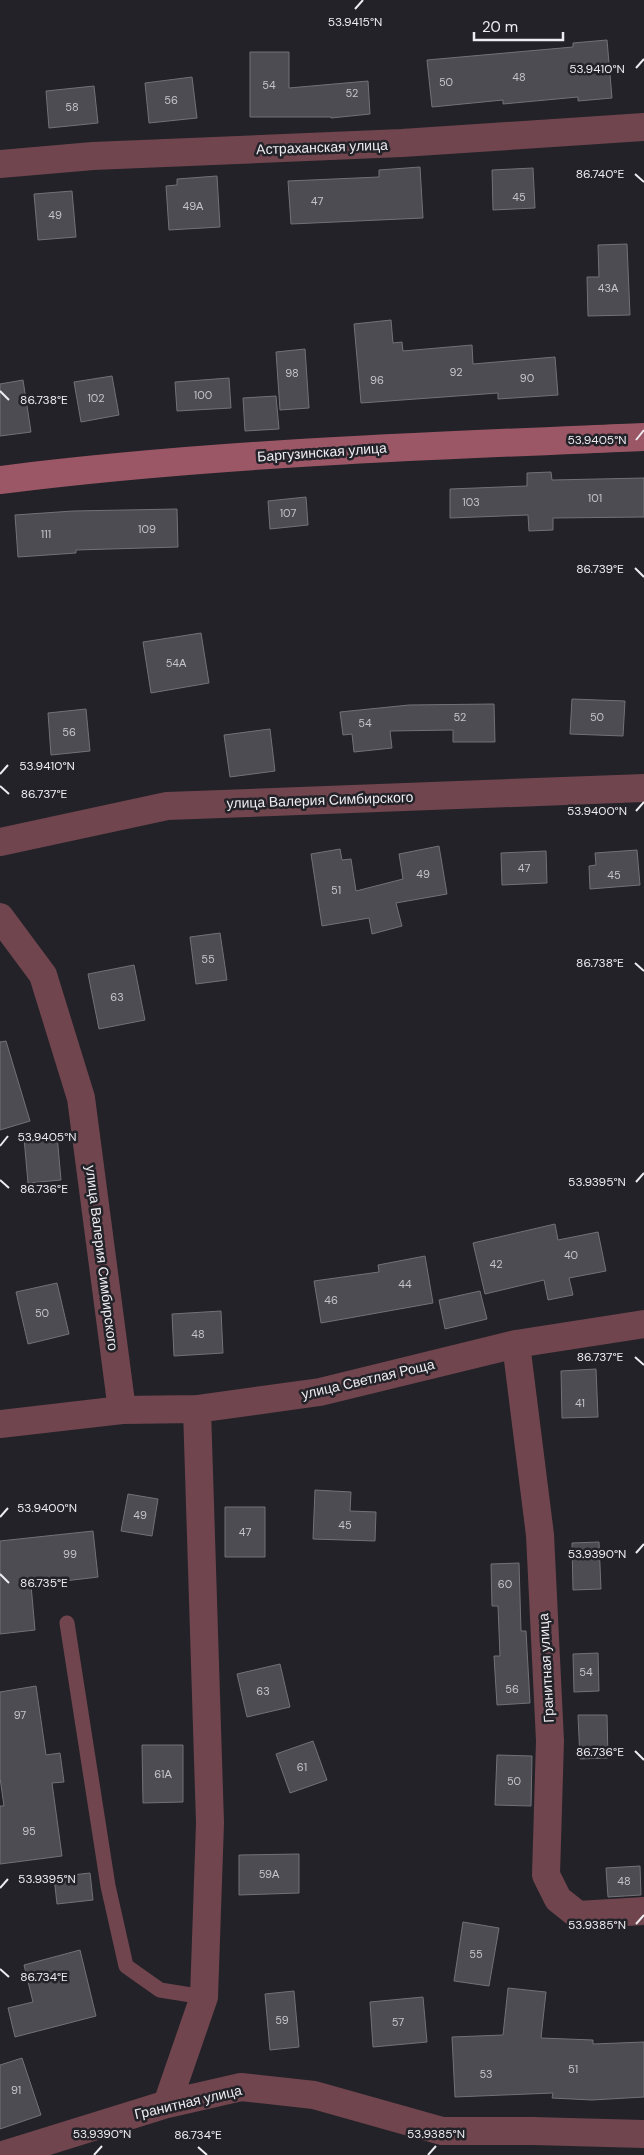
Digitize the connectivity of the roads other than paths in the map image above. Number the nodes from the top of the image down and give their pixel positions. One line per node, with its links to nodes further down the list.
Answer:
1 (644, 127): 2 (street, Астраханская улица)
2 (0, 164)
3 (644, 437): 4 (street, Баргузинская улица)
4 (0, 480)
5 (644, 788): 6 (street, улица Валерия Симбирского)
6 (0, 842)
7 (0, 917): 11 (street, улица Валерия Симбирского)
8 (644, 1324): 9 (street, улица Светлая Роща)
9 (516, 1344): 10 (street, улица Светлая Роща); 14 (street, Гранитная улица)
10 (197, 1409): 11 (street, улица Светлая Роща); 15 (street)
11 (122, 1410): 12 (street, улица Светлая Роща)
12 (0, 1424)
13 (67, 1623): 15 (lane)
14 (644, 1911)
15 (204, 1997): 16 (street)
16 (167, 2104): 17 (street, Гранитная улица); 18 (street, Гранитная улица)
17 (644, 2134)
18 (3, 2155)

